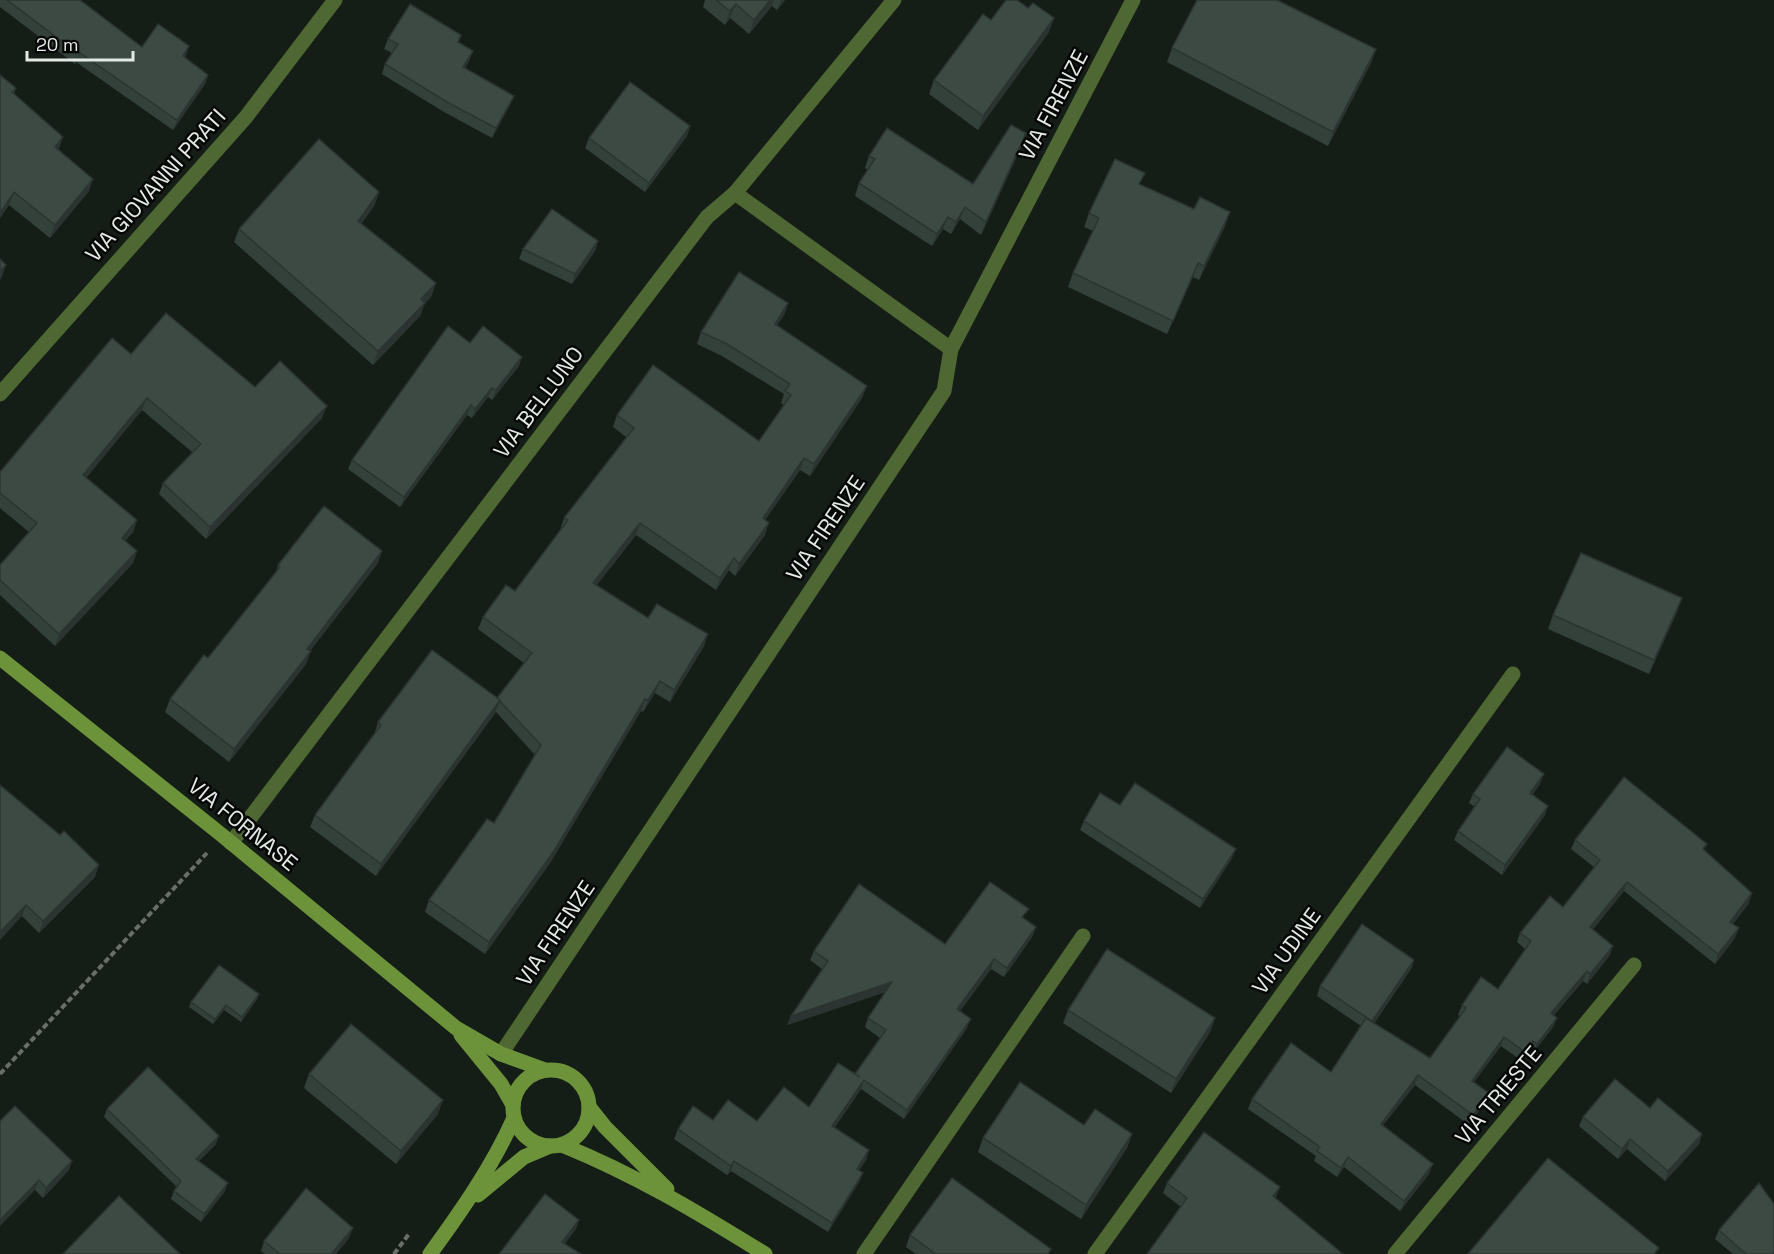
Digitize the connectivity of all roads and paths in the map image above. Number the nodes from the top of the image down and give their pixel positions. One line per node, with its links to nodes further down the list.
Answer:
1 (335, 0): 6 (street, VIA GIOVANNI PRATI)
2 (894, 0): 4 (street, VIA BELLUNO)
3 (1133, 0): 5 (street, VIA FIRENZE)
4 (735, 193): 5 (street); 9 (street, VIA BELLUNO)
5 (951, 349): 13 (street, VIA FIRENZE)
6 (0, 394)
7 (0, 658): 9 (street, VIA FORNASE)
8 (1513, 674): 24 (street, VIA UDINE)
9 (227, 839): 12 (street, VIA FORNASE); 15 (path)
10 (1083, 936): 23 (street)
11 (1635, 965): 25 (street, VIA TRIESTE)
12 (456, 1028): 13 (street, VIA FORNASE); 17 (street, VIA FORNASE)
13 (501, 1054): 14 (street, VIA FORNASE)
14 (545, 1070): 16 (street, VIA FORNASE); 17 (street)
15 (0, 1074)
16 (589, 1107): 18 (street); 19 (street, VIA FORNASE)
17 (514, 1111): 18 (street, VIA FORNASE); 20 (street)
18 (556, 1145): 19 (street, VIA FORNASE); 20 (street)
19 (677, 1200): 22 (street, VIA FORNASE)
20 (467, 1205): 21 (street)
21 (430, 1254)
22 (765, 1254)
23 (864, 1254)
24 (1095, 1254)
25 (1395, 1254)

